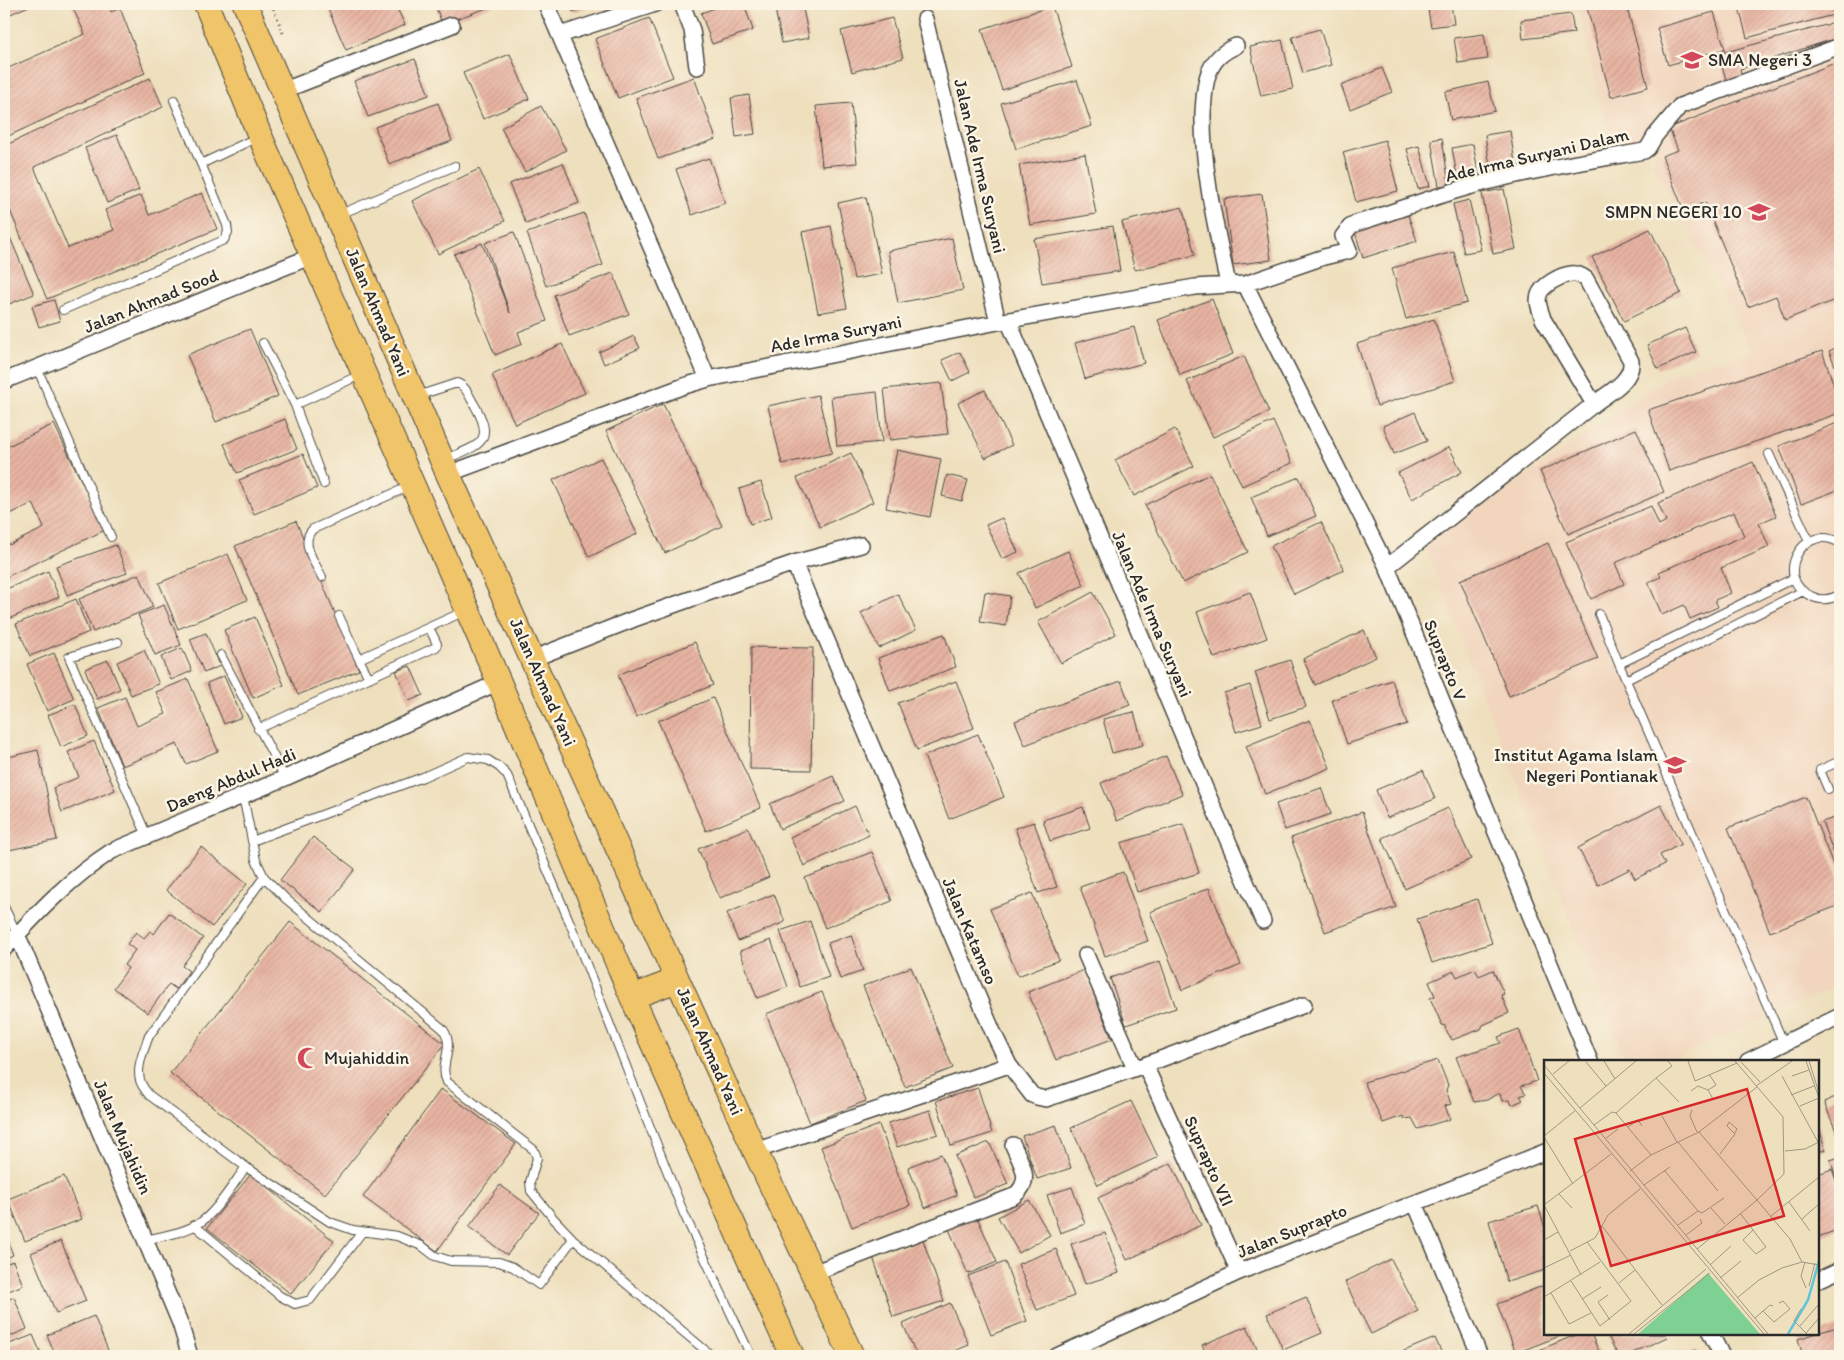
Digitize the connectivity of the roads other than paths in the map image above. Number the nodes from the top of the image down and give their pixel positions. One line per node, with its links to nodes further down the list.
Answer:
1 (206, 4): 14 (main road)
2 (244, 4): 12 (main road, Jalan Ahmad Yani)
3 (546, 4): 8 (street)
4 (655, 4): 8 (street)
5 (682, 4): 11 (street)
6 (925, 20): 23 (street, Jalan Ade Irma Suryani)
7 (452, 25): 12 (street)
8 (560, 35): 27 (street)
9 (1236, 46): 20 (street)
10 (1840, 46): 21 (street, Ade Irma Suryani Dalam)
11 (697, 67)
12 (282, 91): 14 (main road); 18 (main road, Jalan Ahmad Yani)
13 (174, 100): 16 (lane)
14 (248, 105): 15 (main road)
15 (260, 136): 16 (lane); 19 (main road)
16 (201, 164): 22 (lane)
17 (455, 166): 18 (lane)
18 (337, 216): 29 (main road, Jalan Ahmad Yani)
19 (312, 256): 25 (street, Jalan Ahmad Sood); 26 (main road)
20 (1228, 284): 21 (street, Ade Irma Suryani); 23 (street, Ade Irma Suryani)
21 (1245, 284): 41 (street, Suprapto V)
22 (63, 310)
23 (1003, 321): 27 (street, Ade Irma Suryani); 67 (street, Jalan Ade Irma Suryani)
24 (263, 344): 31 (lane)
25 (37, 368): 28 (street, Jalan Ahmad Sood); 36 (lane)
26 (363, 374): 31 (lane); 35 (main road)
27 (708, 379): 33 (street, Ade Irma Suryani)
28 (4, 381)
29 (415, 397): 33 (main road, Jalan Ahmad Yani); 33 (lane)
30 (1594, 404): 30 (street); 41 (street)
31 (295, 405): 34 (lane)
32 (1769, 454): 37 (lane)
33 (445, 467): 53 (main road, Jalan Ahmad Yani)
34 (324, 484)
35 (412, 486): 42 (lane); 46 (main road)
36 (111, 537)
37 (1809, 541): 38 (lane); 43 (lane)
38 (1840, 543)
39 (861, 545): 40 (street)
40 (794, 563): 53 (street); 78 (street, Jalan Katamso)
41 (1387, 567): 76 (street, Suprapto V)
42 (322, 577)
43 (1794, 578): 44 (lane); 54 (lane)
44 (1803, 591): 45 (lane); 56 (lane)
45 (1840, 597)
46 (467, 610): 49 (lane); 57 (main road)
47 (1599, 614): 54 (lane)
48 (339, 616): 52 (lane)
49 (429, 627): 52 (lane); 55 (lane)
50 (118, 642): 63 (lane)
51 (221, 655): 58 (lane)
52 (359, 659): 55 (lane)
53 (532, 659): 71 (main road, Jalan Ahmad Yani)
54 (1619, 664): 56 (lane)
55 (369, 678): 58 (lane)
56 (1626, 680): 75 (lane)
57 (498, 682): 60 (street, Daeng Abdul Hadi); 72 (main road)
58 (258, 729): 60 (lane)
59 (1840, 761): 61 (lane)
60 (285, 778): 62 (street, Daeng Abdul Hadi)
61 (1828, 789)
62 (243, 796): 63 (street, Daeng Abdul Hadi); 64 (lane)
63 (147, 836): 68 (street, Daeng Abdul Hadi)
64 (252, 840): 65 (lane); 96 (lane)
65 (264, 877): 83 (lane); 87 (lane)
66 (4, 907): 68 (lane)
67 (1263, 921)
68 (17, 934): 69 (street, Daeng Abdul Hadi); 88 (street, Jalan Mujahidin)
69 (4, 949)
70 (1086, 955): 79 (street, Suprapto VII)
71 (677, 980): 72 (main road); 81 (main road, Jalan Ahmad Yani)
72 (632, 997): 97 (main road)
73 (1304, 1005): 79 (street)
74 (1840, 1016): 75 (street)
75 (1784, 1044): 77 (street)
76 (1590, 1060)
77 (1750, 1060)
78 (1009, 1065): 79 (street, Jalan Katamso); 81 (street)
79 (1140, 1067): 90 (street, Suprapto VII)
80 (1014, 1145): 91 (street)
81 (755, 1151): 91 (main road, Jalan Ahmad Yani)
82 (1544, 1152): 84 (street, Jalan Suprapto)
83 (246, 1167): 85 (lane); 86 (lane)
84 (1414, 1203): 90 (street, Jalan Suprapto); 100 (street)
85 (194, 1225): 86 (lane); 88 (lane)
86 (362, 1232): 87 (lane)
87 (574, 1239): 95 (lane)
88 (145, 1240): 94 (street, Jalan Mujahidin)
89 (1840, 1270): 92 (street)
90 (1239, 1272): 99 (street, Jalan Suprapto)
91 (813, 1273): 98 (main road, Jalan Ahmad Yani)
92 (1819, 1280)
93 (1712, 1335): 101 (street)
94 (190, 1356)
95 (712, 1356)
96 (752, 1356)
97 (792, 1356)
98 (852, 1356)
99 (1057, 1356)
100 (1480, 1356)
101 (1722, 1356)

